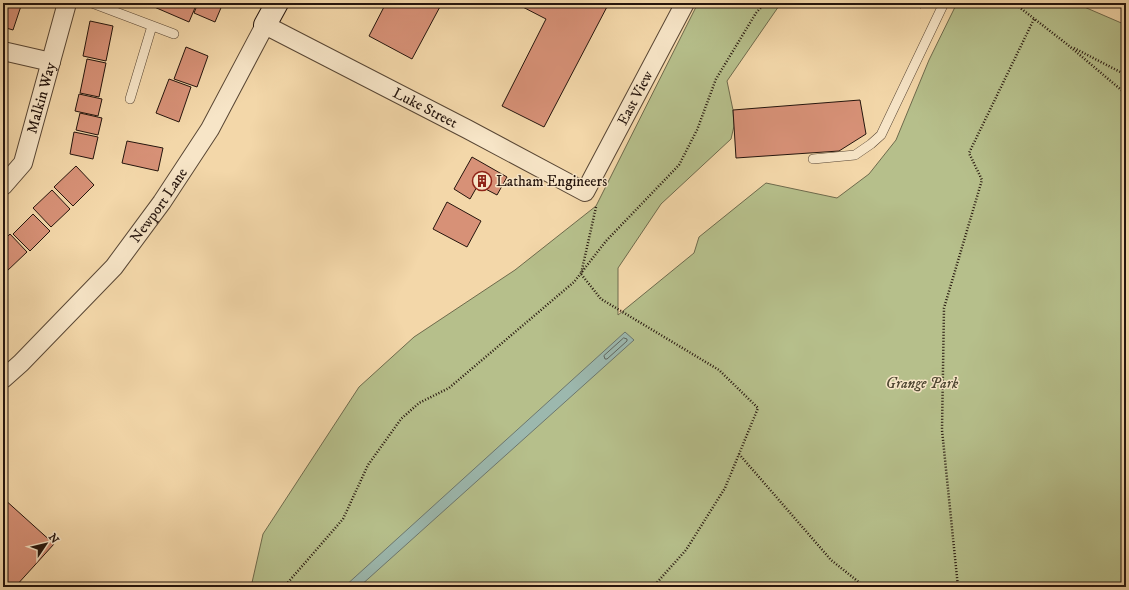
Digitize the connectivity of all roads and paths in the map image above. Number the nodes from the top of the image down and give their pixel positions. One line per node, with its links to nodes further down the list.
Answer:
1 (67, 3): 14 (street, Malkin Way)
2 (92, 3): 10 (lane)
3 (277, 3): 9 (street, Newport Lane)
4 (685, 3): 20 (street, East View)
5 (765, 3): 21 (path)
6 (944, 3): 18 (lane)
7 (1014, 3): 8 (path)
8 (1034, 19): 12 (path); 27 (path)
9 (265, 25): 20 (street, Luke Street); 22 (street, Newport Lane)
10 (152, 26): 11 (lane); 17 (lane)
11 (174, 34)
12 (1068, 45): 15 (path); 16 (path)
13 (3, 51): 14 (street)
14 (52, 62): 19 (street, Malkin Way)
15 (1126, 75)
16 (1126, 94)
17 (130, 99)
18 (813, 159)
19 (3, 186)
20 (590, 199): 21 (path)
21 (581, 274): 23 (path); 24 (path)
22 (3, 379)
23 (739, 454): 25 (path); 26 (path)
24 (284, 587)
25 (653, 587)
26 (865, 587)
27 (958, 587)

